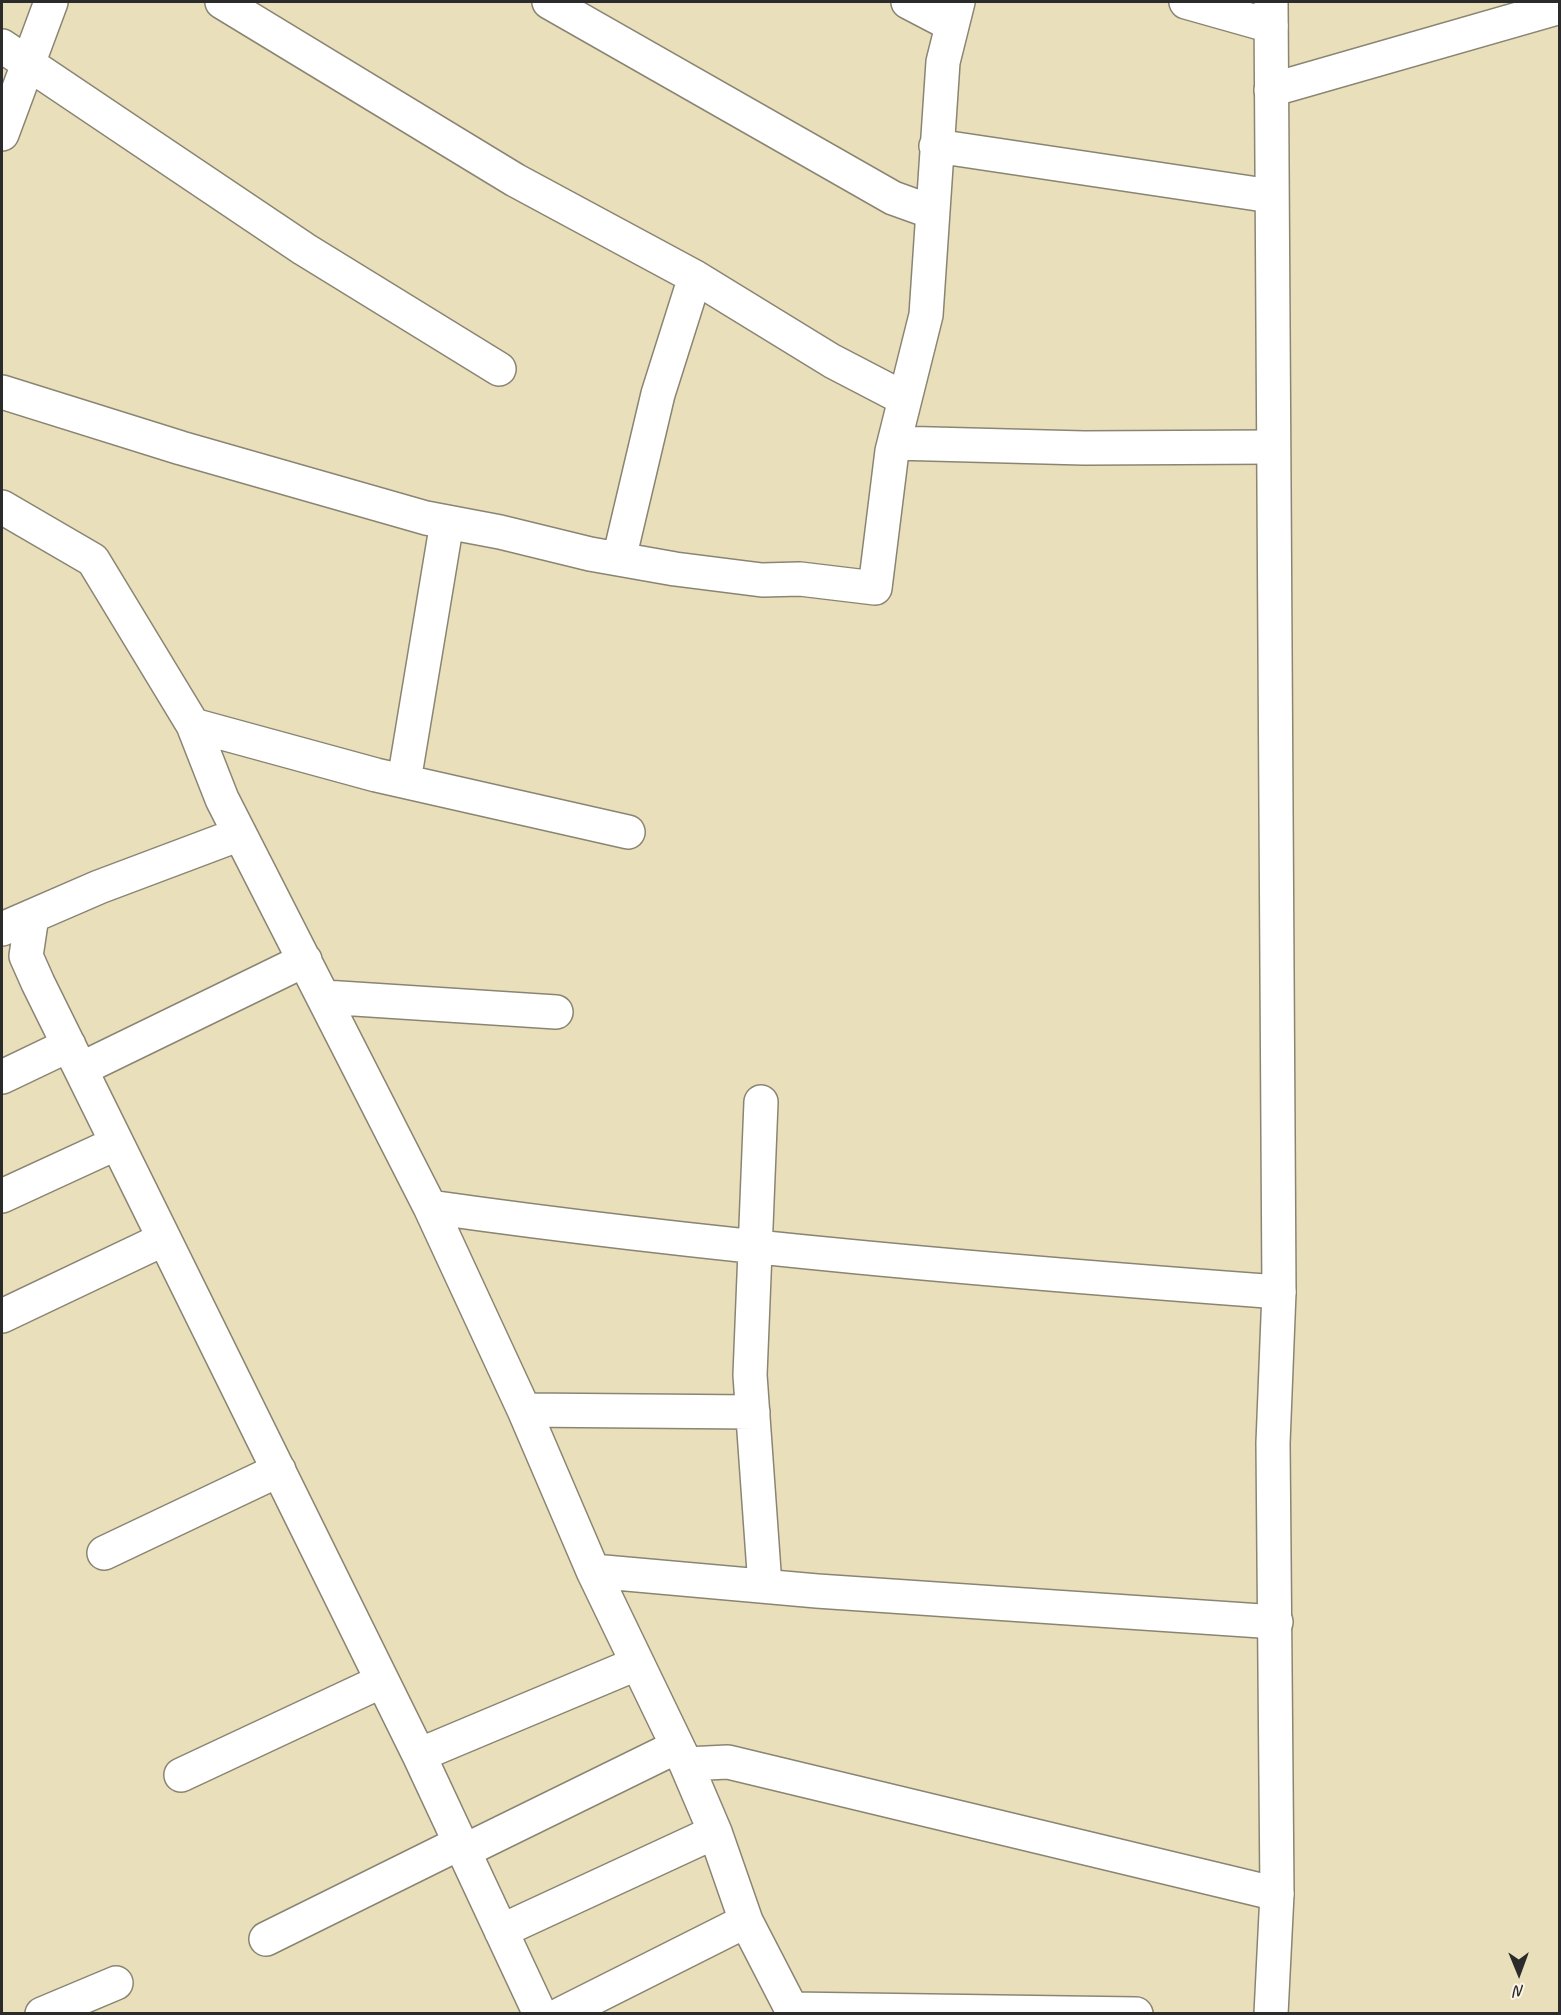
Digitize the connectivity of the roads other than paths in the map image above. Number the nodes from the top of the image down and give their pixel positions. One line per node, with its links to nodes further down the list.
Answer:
1 (51, 2): 10 (street)
2 (222, 2): 16 (street)
3 (549, 2): 15 (street)
4 (908, 2): 7 (street)
5 (1186, 2): 8 (street)
6 (1560, 7): 11 (street)
7 (955, 13): 13 (street)
8 (1271, 14): 11 (street)
9 (2, 46): 10 (street)
10 (28, 64): 12 (street); 17 (street)
11 (1271, 90): 14 (street)
12 (2, 134)
13 (936, 146): 14 (street); 15 (street)
14 (1271, 196): 21 (street)
15 (932, 212): 19 (street)
16 (695, 277): 19 (street); 24 (street)
17 (499, 369)
18 (2, 392): 23 (street)
19 (905, 399): 20 (street)
20 (894, 443): 21 (street); 24 (street)
21 (1273, 447): 42 (street)
22 (2, 507): 25 (street)
23 (447, 522): 24 (street); 26 (street)
24 (619, 559)
25 (193, 725): 26 (street); 28 (street)
26 (404, 782): 27 (street)
27 (628, 832)
28 (240, 834): 29 (street); 31 (street)
29 (32, 916): 30 (street); 34 (street)
30 (2, 929)
31 (305, 960): 32 (street); 34 (street)
32 (324, 997): 33 (street); 39 (street)
33 (556, 1012)
34 (75, 1057): 35 (street); 37 (street)
35 (2, 1077)
36 (761, 1102): 41 (street)
37 (117, 1143): 38 (street); 40 (street)
38 (2, 1196)
39 (430, 1207): 41 (street); 44 (street)
40 (164, 1239): 43 (street); 46 (street)
41 (755, 1246): 42 (street); 45 (street)
42 (1279, 1292): 50 (street)
43 (2, 1316)
44 (524, 1410): 45 (street); 48 (street)
45 (753, 1412): 49 (street)
46 (279, 1470): 47 (street); 52 (street)
47 (104, 1553)
48 (593, 1571): 49 (street); 51 (street)
49 (765, 1586): 50 (street)
50 (1276, 1622): 58 (street)
51 (636, 1664): 53 (street); 54 (street)
52 (382, 1681): 53 (street); 55 (street)
53 (419, 1755): 57 (street)
54 (681, 1756): 56 (street); 57 (street); 58 (street)
55 (181, 1775)
56 (715, 1832): 59 (street); 60 (street)
57 (462, 1847): 60 (street); 61 (street)
58 (1277, 1894): 68 (street)
59 (746, 1921): 63 (street); 66 (street)
60 (501, 1931): 65 (street)
61 (266, 1939)
62 (116, 1983): 64 (street)
63 (792, 2011): 67 (street)
64 (42, 2013)
65 (540, 2013)
66 (561, 2013)
67 (1136, 2013)
68 (1271, 2013)

